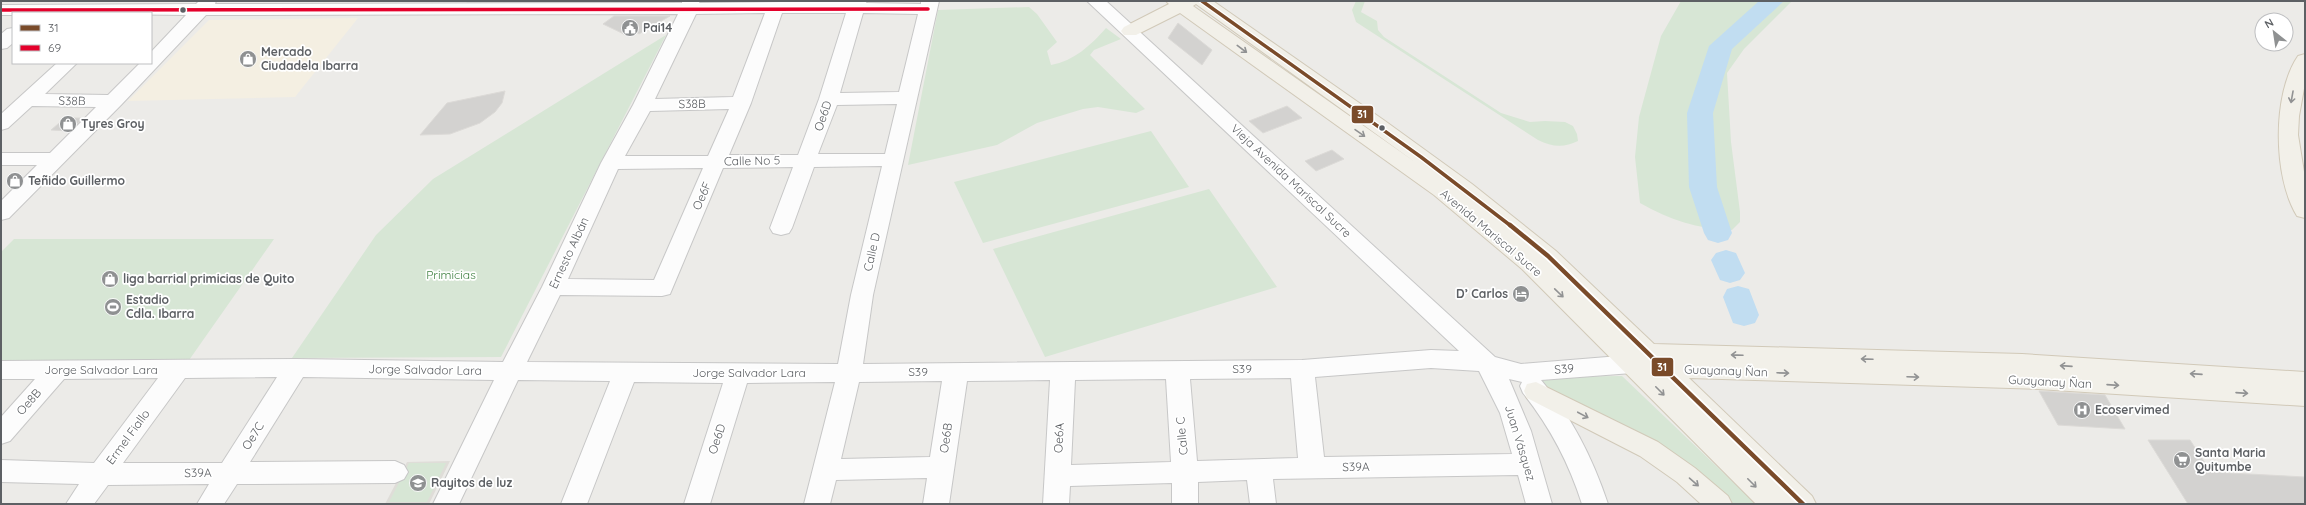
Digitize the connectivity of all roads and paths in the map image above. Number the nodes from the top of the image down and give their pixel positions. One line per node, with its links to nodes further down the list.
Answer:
1 (1096, 1): 15 (street, Vieja Avenida Mariscal Sucre)
2 (1202, 1): 22 (main road, Avenida Mariscal Sucre)
3 (1182, 2): 15 (main road); 22 (main road, Avenida Mariscal Sucre, one-way to 22)
4 (695, 4): 9 (street); 10 (street); 28 (street, Ernesto Albán)
5 (857, 4): 10 (street); 11 (street); 24 (street, Oe6D)
6 (206, 5): 7 (street); 13 (street); 19 (street)
7 (291, 5): 8 (street)
8 (368, 5): 9 (street)
9 (460, 5)
10 (777, 5): 27 (street, Oe6F)
11 (929, 5): 23 (street, Calle D)
12 (42, 8): 13 (street); 14 (street)
13 (124, 8)
14 (1, 10)
15 (1130, 31): 41 (street, Vieja Avenida Mariscal Sucre)
16 (12, 34): 17 (street)
17 (1, 44)
18 (2305, 60): 37 (main road, one-way to 37)
19 (152, 62)
20 (67, 64): 26 (street)
21 (150, 64): 25 (street)
22 (1289, 73): 42 (main road, Avenida Mariscal Sucre)
23 (907, 98): 24 (street); 34 (street, Calle D)
24 (829, 99): 33 (street, Oe6D)
25 (114, 101): 26 (street, S38B); 32 (street)
26 (26, 103): 29 (street, S38B); 30 (street)
27 (741, 103): 28 (street, S38B); 35 (street, Oe6F)
28 (643, 105): 36 (street, Ernesto Albán)
29 (1, 107)
30 (1, 124)
31 (1, 159): 32 (street)
32 (55, 159): 38 (street)
33 (808, 160): 34 (street, Calle No 5); 35 (street, Calle No 5); 39 (street, Oe6D)
34 (892, 160): 53 (street, Calle D)
35 (717, 161): 36 (street, Calle No 5); 40 (street, Oe6F)
36 (611, 163): 40 (street, Ernesto Albán)
37 (2305, 211)
38 (1, 213)
39 (781, 228)
40 (553, 287): 49 (street, Ernesto Albán)
41 (1486, 362): 46 (street, S39); 56 (street, S39); 59 (street, Juan Vásquez)
42 (1647, 362): 55 (main road, Guayanay Ñan, one-way to 42); 56 (street, S39); 57 (main road, Guayanay Ñan, one-way to 57); 70 (main road, Avenida Mariscal Sucre)
43 (296, 368): 48 (street, Jorge Salvador Lara); 49 (street, Jorge Salvador Lara); 65 (street, Oe7C)
44 (58, 369): 47 (street, Jorge Salvador Lara); 48 (street, Jorge Salvador Lara); 58 (street, Oe8B)
45 (1177, 369): 46 (street, S39); 50 (street, S39); 67 (street, Calle C)
46 (1302, 369): 61 (street)
47 (1, 370)
48 (177, 370): 68 (street, Ermel Fiallo)
49 (510, 371): 52 (street, Jorge Salvador Lara); 73 (street, Ernesto Albán)
50 (1063, 371): 51 (street, S39); 69 (street, Oe6A)
51 (956, 372): 53 (street, S39); 60 (street, Oe6B)
52 (626, 373): 54 (street, Jorge Salvador Lara); 74 (street)
53 (849, 373): 54 (street, Jorge Salvador Lara); 63 (street, Calle D)
54 (738, 374): 75 (street, Oe6D)
55 (2305, 381)
56 (1528, 382): 82 (street); 83 (main road, one-way to 83)
57 (2305, 397)
58 (1, 434)
59 (1527, 464): 61 (street, S39A); 81 (street, Juan Vásquez)
60 (942, 466): 63 (street); 77 (street, Oe6B)
61 (1312, 468): 62 (street, S39A)
62 (1259, 469): 67 (street, S39A); 80 (street)
63 (825, 470): 76 (street, Calle D)
64 (1, 471): 68 (street, S39A)
65 (230, 472): 66 (street, S39A); 68 (street, S39A); 72 (street, Oe7C)
66 (395, 472)
67 (1185, 472): 69 (street, S39A); 79 (street, Calle C)
68 (101, 474): 71 (street, Ermel Fiallo)
69 (1058, 476): 78 (street, Oe6A)
70 (1790, 502)
71 (79, 504)
72 (210, 504)
73 (446, 504)
74 (574, 504)
75 (697, 504)
76 (817, 504)
77 (936, 504)
78 (1056, 504)
79 (1185, 504)
80 (1263, 504)
81 (1539, 504)
82 (1595, 504)
83 (1719, 504)

